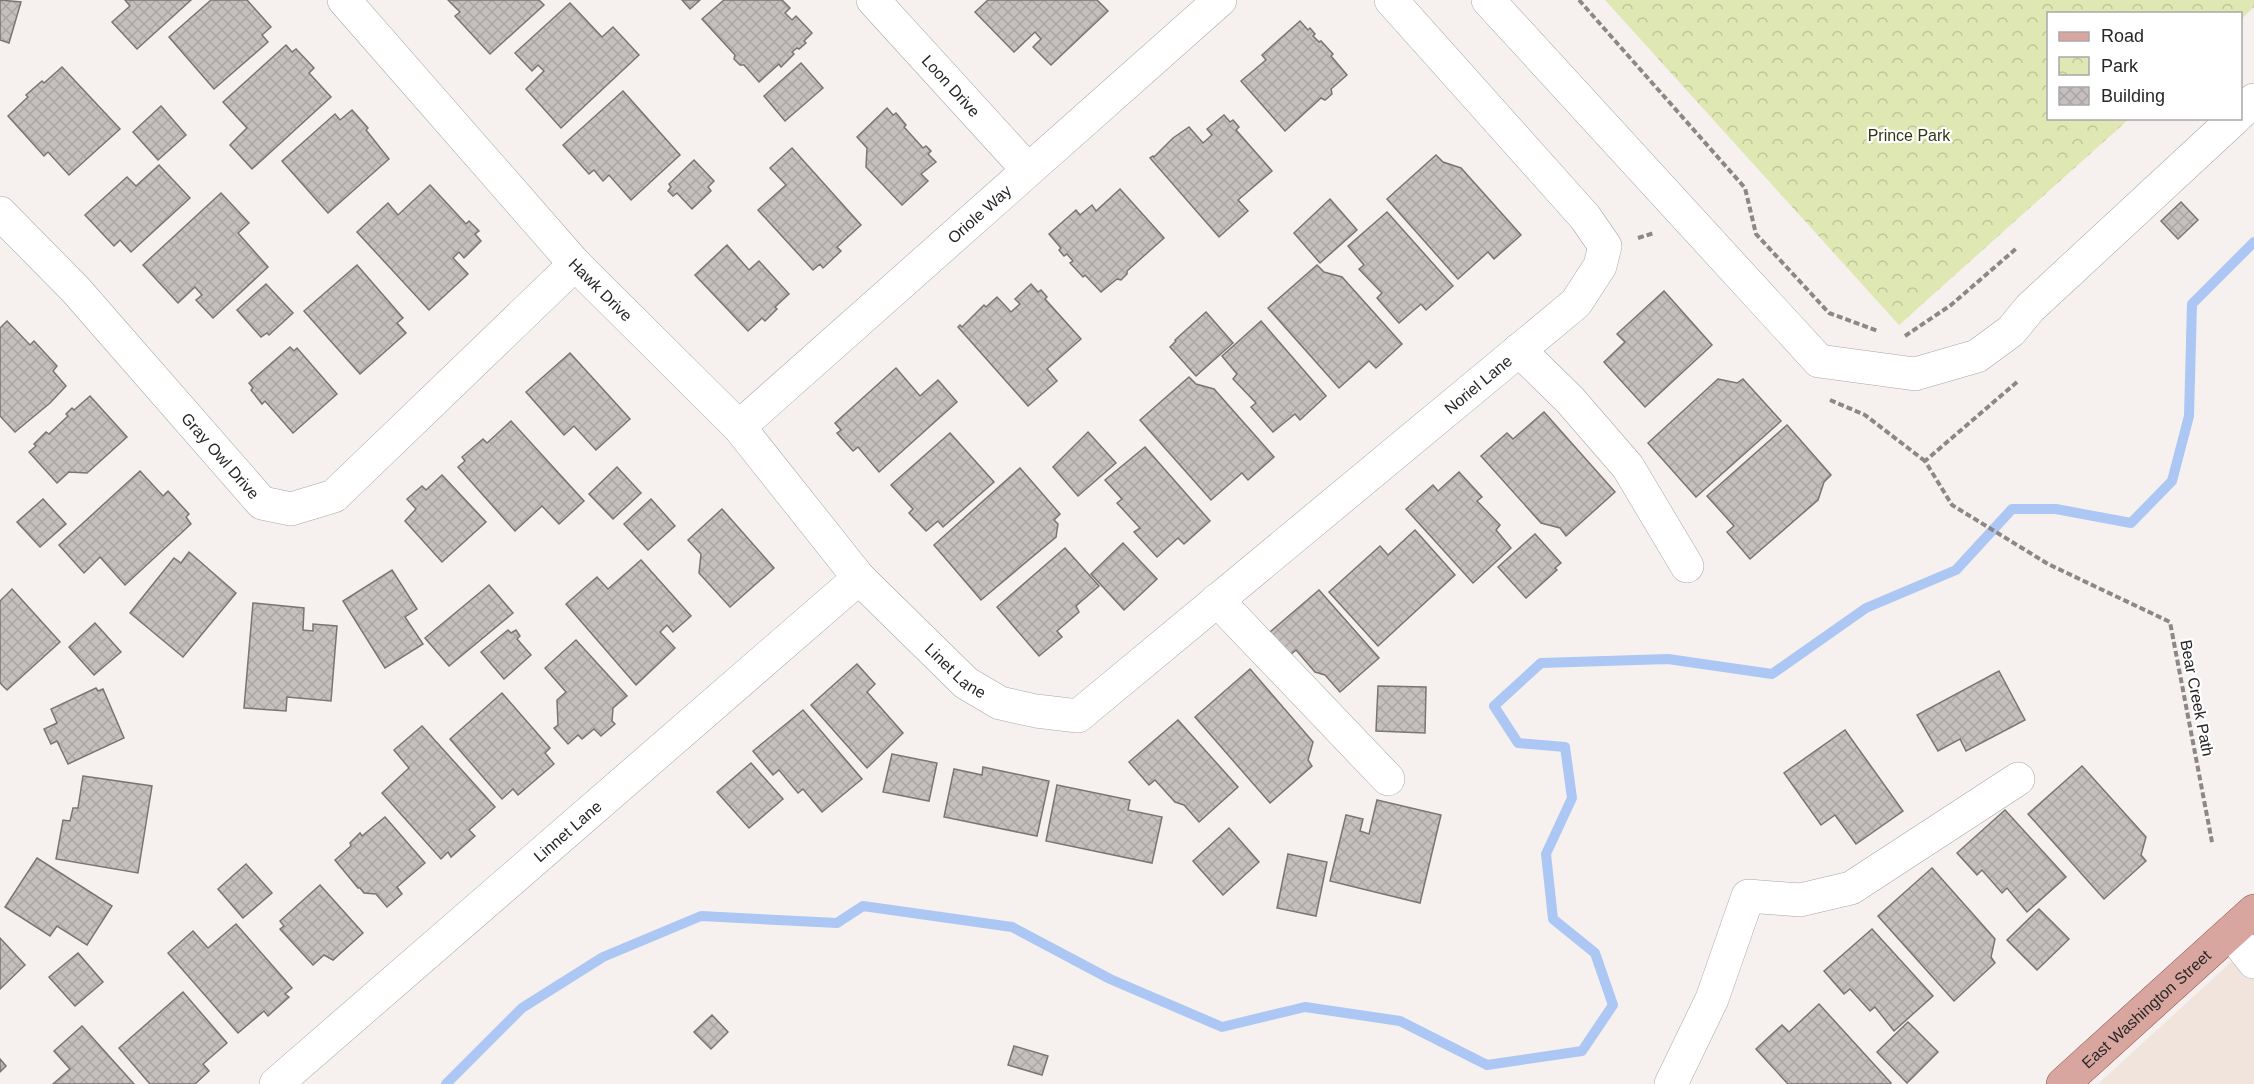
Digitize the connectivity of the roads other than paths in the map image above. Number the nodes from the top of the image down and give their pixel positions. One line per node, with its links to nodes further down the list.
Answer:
1 (344, 0): 11 (street, Hawk Drive)
2 (873, 0): 9 (street, Loon Drive)
3 (1220, 0): 9 (street, Oriole Way)
4 (1391, 0): 12 (street, Noriel Lane)
5 (1488, 0): 8 (street)
6 (2254, 100): 7 (street)
7 (2242, 112)
8 (2233, 120)
9 (1028, 170): 13 (street, Oriole Way)
10 (0, 213): 11 (street, Gray Owl Drive)
11 (575, 264): 13 (street, Hawk Drive)
12 (1519, 350): 14 (street); 16 (street, Noriel Lane)
13 (739, 427): 15 (street, Hawk Drive)
14 (1687, 566)
15 (859, 578): 17 (street, Linet Lane); 22 (street, Linnet Lane)
16 (1217, 600): 17 (street, Noriel Lane); 18 (street)
17 (1077, 716)
18 (1389, 779)
19 (2018, 779): 23 (street)
20 (2242, 922): 21 (street); 24 (main road, East Washington Street)
21 (2254, 962)
22 (276, 1084)
23 (1671, 1084)
24 (2062, 1084)

